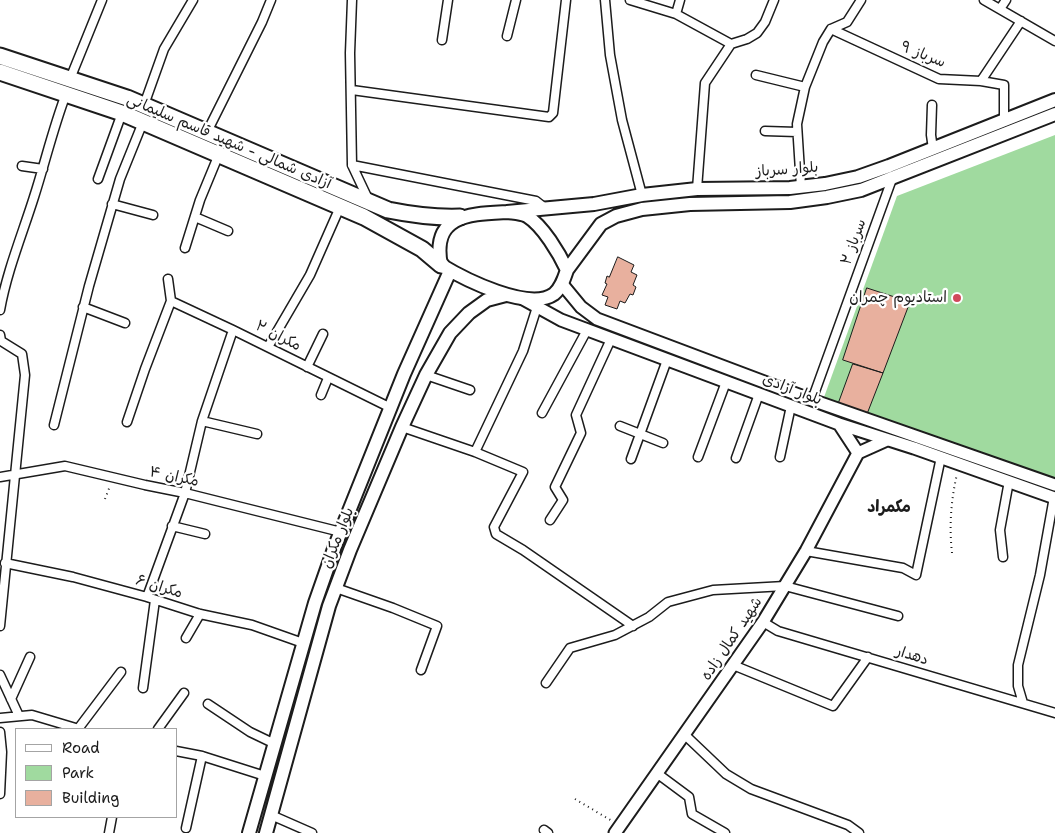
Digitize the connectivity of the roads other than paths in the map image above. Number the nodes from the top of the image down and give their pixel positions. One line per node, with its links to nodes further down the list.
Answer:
1 (102, 0): 26 (street)
2 (193, 0): 32 (street)
3 (271, 0): 39 (street)
4 (352, 0): 29 (street)
5 (448, 0): 20 (street)
6 (516, 0): 19 (street)
7 (566, 0): 29 (street)
8 (605, 0): 50 (street)
9 (630, 0): 16 (street)
10 (680, 0): 16 (street)
11 (774, 0): 22 (street)
12 (861, 0): 18 (street)
13 (984, 0): 15 (street)
14 (1006, 0): 15 (street)
15 (1000, 9): 17 (street)
16 (676, 14): 22 (street)
17 (1020, 21): 21 (street); 27 (street)
18 (831, 29): 27 (street, سرباز ۹); 28 (street)
19 (507, 36)
20 (442, 40)
21 (1055, 41)
22 (731, 44): 49 (street)
23 (0, 56): 26 (highway, آزادی شمالی - شهید قاسم سلیمانی)
24 (0, 72): 30 (highway, آزادی شمالی - شهید قاسم سلیمانی)
25 (756, 75): 28 (street)
26 (70, 79): 32 (highway, آزادی شمالی - شهید قاسم سلیمانی)
27 (981, 81): 36 (street, سرباز ۹)
28 (805, 87): 40 (street)
29 (352, 90): 44 (street)
30 (66, 94): 34 (highway, آزادی شمالی - شهید قاسم سلیمانی); 45 (street)
31 (1055, 100): 36 (main road, بلوار سرباز)
32 (144, 105): 39 (highway, آزادی شمالی - شهید قاسم سلیمانی)
33 (932, 105): 41 (street)
34 (122, 113): 37 (highway, آزادی شمالی - شهید قاسم سلیمانی); 46 (street)
35 (1055, 114): 47 (main road, بلوار سرباز)
36 (1004, 120): 41 (main road, بلوار سرباز)
37 (143, 122): 42 (highway, آزادی شمالی - شهید قاسم سلیمانی); 52 (street)
38 (765, 131): 40 (street)
39 (207, 132): 51 (highway, آزادی شمالی - شهید قاسم سلیمانی)
40 (797, 132): 48 (street)
41 (933, 148): 48 (main road, بلوار سرباز)
42 (218, 154): 53 (highway, آزادی شمالی - شهید قاسم سلیمانی); 57 (street)
43 (22, 166): 45 (street)
44 (352, 166): 51 (street); 54 (street)
45 (42, 169): 70 (street)
46 (98, 179)
47 (892, 179): 62 (main road, بلوار سرباز); 88 (street, سرباز ۲)
48 (801, 187): 49 (main road, بلوار سرباز)
49 (697, 190): 50 (main road, بلوار سرباز)
50 (642, 195): 54 (main road, بلوار سرباز)
51 (370, 203): 58 (highway, آزادی شمالی - شهید قاسم سلیمانی)
52 (112, 204): 56 (street); 68 (street)
53 (340, 206): 61 (highway, آزادی شمالی - شهید قاسم سلیمانی); 77 (street)
54 (545, 208): 55 (main road, بلوار سرباز)
55 (507, 212): 58 (main road); 62 (main road)
56 (153, 215)
57 (195, 217): 59 (street); 60 (street)
58 (460, 217): 61 (main road)
59 (228, 230)
60 (185, 248)
61 (446, 268): 65 (main road); 78 (main road, بلوار مکران)
62 (567, 270): 64 (main road)
63 (168, 279): 67 (street)
64 (562, 284): 66 (main road); 88 (main road, بلوار آزادی)
65 (506, 295): 66 (main road); 80 (main road, بلوار مکران)
66 (523, 300): 69 (main road, بلوار آزادی)
67 (171, 301): 72 (street, مکران ۲); 93 (street)
68 (83, 307): 71 (street); 95 (street)
69 (537, 307): 73 (main road, بلوار آزادی); 102 (street)
70 (0, 310)
71 (125, 323)
72 (233, 330): 77 (street, مکران ۲); 92 (street)
73 (587, 330): 76 (main road, بلوار آزادی); 91 (street)
74 (323, 334): 81 (street)
75 (0, 335): 109 (street)
76 (611, 339): 79 (main road, بلوار آزادی); 115 (street)
77 (268, 347): 81 (street, مکران ۲)
78 (415, 350): 80 (main road); 90 (main road, بلوار مکران)
79 (667, 360): 84 (main road, بلوار آزادی); 98 (street)
80 (434, 362): 82 (main road, بلوار مکران)
81 (307, 367): 83 (street, مکران ۲)
82 (426, 375): 85 (street); 97 (main road, بلوار مکران)
83 (328, 378): 87 (street); 90 (street, مکران ۲)
84 (726, 382): 86 (main road, بلوار آزادی); 104 (street)
85 (470, 390)
86 (759, 394): 89 (main road, بلوار آزادی); 107 (street)
87 (321, 395)
88 (812, 400): 112 (main road, بلوار آزادی)
89 (791, 406): 94 (main road, بلوار آزادی); 105 (street)
90 (391, 408): 117 (main road, بلوار مکران)
91 (542, 413)
92 (202, 421): 99 (street); 113 (street)
93 (127, 422)
94 (838, 424): 100 (main road, بلوار آزادی); 103 (main road)
95 (54, 425)
96 (620, 426): 98 (street)
97 (402, 427): 102 (street); 123 (main road, بلوار مکران)
98 (640, 433): 101 (street); 108 (street)
99 (256, 434)
100 (887, 440): 103 (main road); 106 (main road, بلوار آزادی)
101 (663, 443)
102 (475, 452): 129 (street)
103 (858, 453): 119 (main road, شهید کمال زاده)
104 (698, 457)
105 (780, 457)
106 (941, 457): 111 (main road, بلوار آزادی); 119 (street)
107 (736, 458)
108 (631, 459)
109 (16, 474): 110 (street, مکران ۴); 113 (street, مکران ۴); 121 (street)
110 (0, 477)
111 (1009, 481): 114 (main road, بلوار آزادی); 120 (street)
112 (1055, 485)
113 (185, 493): 116 (street); 117 (street, مکران ۴)
114 (1055, 497): 143 (street)
115 (550, 520)
116 (172, 526): 118 (street); 124 (street)
117 (341, 532): 131 (main road, بلوار مکران)
118 (205, 534)
119 (806, 551): 122 (main road, شهید کمال زاده)
120 (1003, 557)
121 (3, 570): 124 (street, مکران ۶); 128 (street)
122 (785, 586): 126 (street); 127 (main road, شهید کمال زاده); 129 (street)
123 (336, 588): 135 (street); 158 (main road, بلوار مکران)
124 (151, 598): 125 (street, مکران ۶); 139 (street)
125 (200, 614): 130 (street); 131 (street, مکران ۶)
126 (898, 616)
127 (763, 622): 132 (street, دهدار); 134 (main road, شهید کمال زاده)
128 (0, 626)
129 (633, 626): 138 (street)
130 (186, 638)
131 (303, 643): 152 (main road, بلوار مکران)
132 (868, 657): 134 (street); 143 (street, دهدار)
133 (30, 658): 141 (street)
134 (733, 665): 151 (main road, شهید کمال زاده)
135 (421, 670)
136 (121, 672): 148 (street)
137 (0, 675): 141 (street)
138 (546, 683)
139 (144, 688)
140 (184, 693): 149 (street)
141 (11, 699): 145 (street)
142 (208, 704): 152 (street)
143 (1024, 704): 144 (street, دهدار)
144 (1055, 713)
145 (19, 716): 146 (street); 147 (street)
146 (0, 718)
147 (75, 728)
148 (79, 728)
149 (159, 728)
150 (0, 732): 157 (street)
151 (685, 735): 155 (main road, شهید کمال زاده); 167 (street)
152 (275, 744): 156 (main road, بلوار مکران)
153 (178, 751): 154 (street)
154 (202, 756): 156 (street); 160 (street)
155 (658, 774): 161 (main road, شهید کمال زاده); 166 (street)
156 (266, 776): 163 (main road, بلوار مکران)
157 (0, 794)
158 (271, 815): 164 (main road, بلوار مکران); 165 (street)
159 (112, 818): 162 (street)
160 (186, 828)
161 (618, 829)
162 (110, 833)
163 (250, 833)
164 (266, 833)
165 (312, 833)
166 (725, 833)
167 (859, 833)

